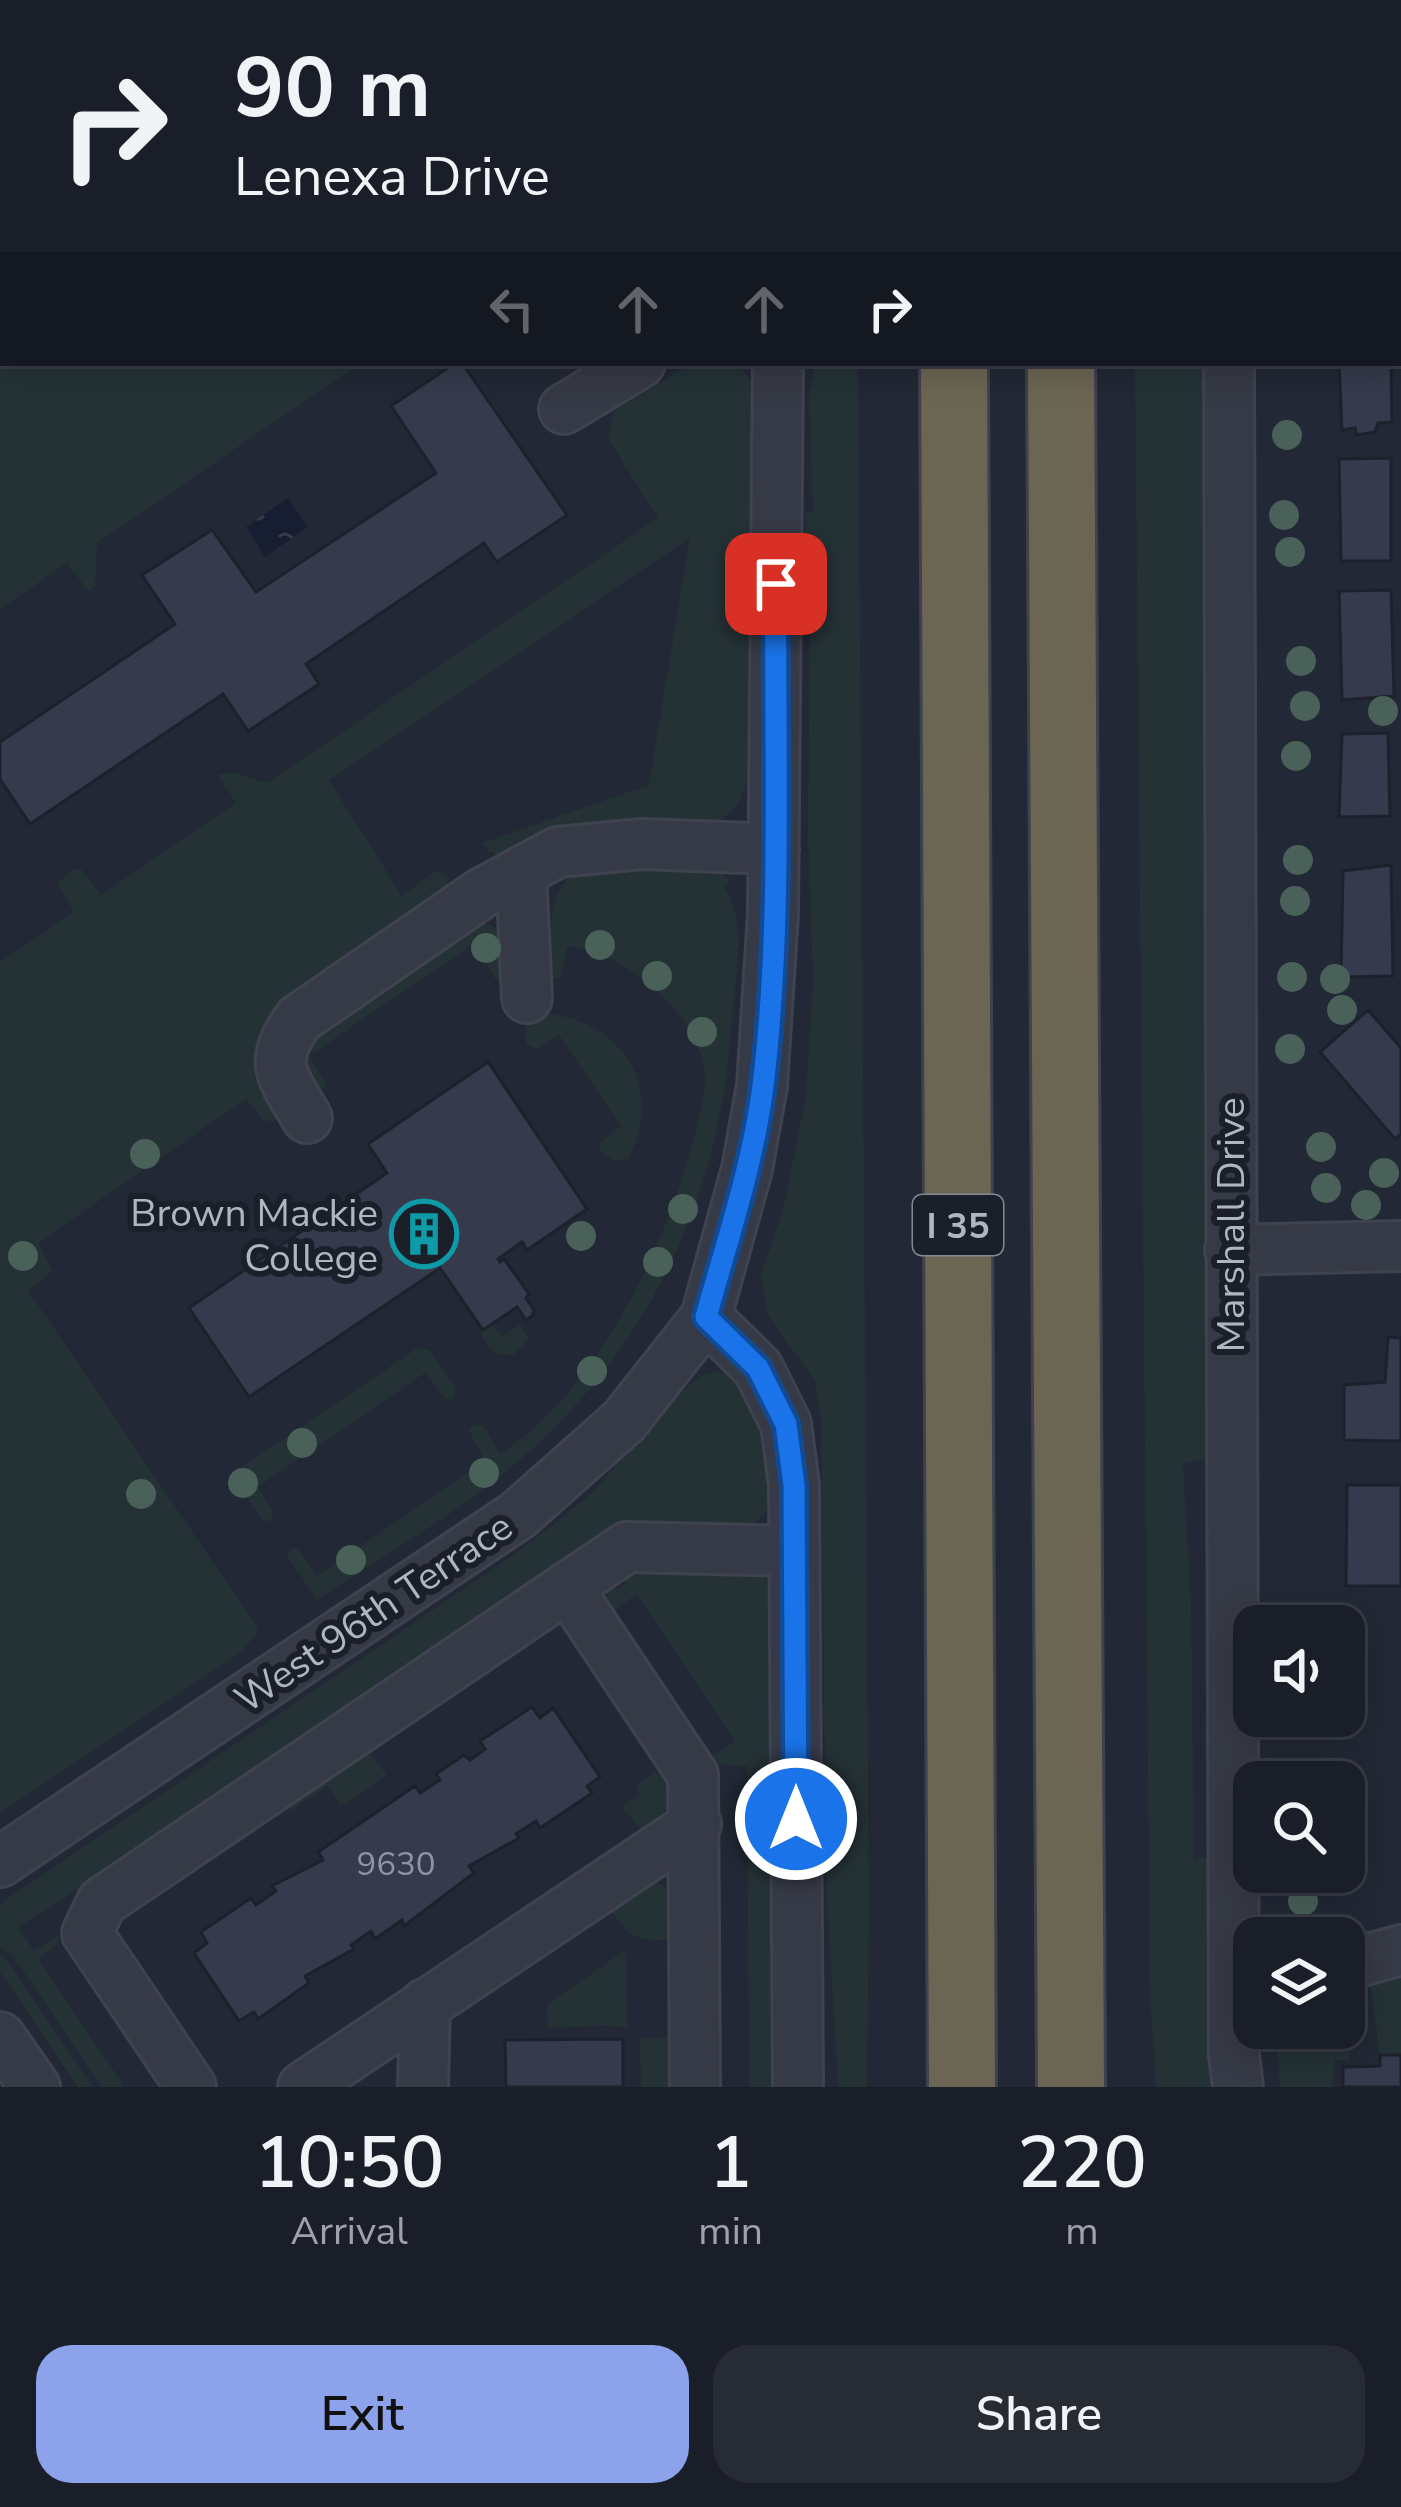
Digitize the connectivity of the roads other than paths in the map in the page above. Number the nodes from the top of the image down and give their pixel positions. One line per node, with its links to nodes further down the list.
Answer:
1 (635, 366): 6 (street)
2 (778, 366): 7 (street)
3 (954, 366): 31 (highway, I 35)
4 (1060, 366): 17 (highway)
5 (1229, 366): 12 (street, Marshall Drive)
6 (564, 409)
7 (774, 850): 8 (street); 13 (street)
8 (521, 872): 9 (street); 10 (street)
9 (527, 998)
10 (307, 1118)
11 (1401, 1246): 12 (street)
12 (1230, 1250): 19 (street, Marshall Drive)
13 (706, 1317): 14 (street); 18 (street, West 96th Terrace)
14 (794, 1550): 15 (street); 30 (street)
15 (567, 1587): 16 (street); 26 (street)
16 (696, 1824): 22 (street); 29 (street)
17 (1068, 1836): 32 (highway); 33 (highway)
18 (0, 1862)
19 (1243, 1917)
20 (1401, 1951): 21 (street)
21 (1365, 1960)
22 (425, 2005): 27 (street); 28 (street)
23 (0, 2037): 25 (street)
24 (1240, 2049): 34 (street, Marshall Drive)
25 (34, 2087)
26 (191, 2087)
27 (303, 2087)
28 (423, 2087)
29 (695, 2087)
30 (798, 2087)
31 (962, 2087)
32 (1071, 2087)
33 (1116, 2087)
34 (1238, 2087)

